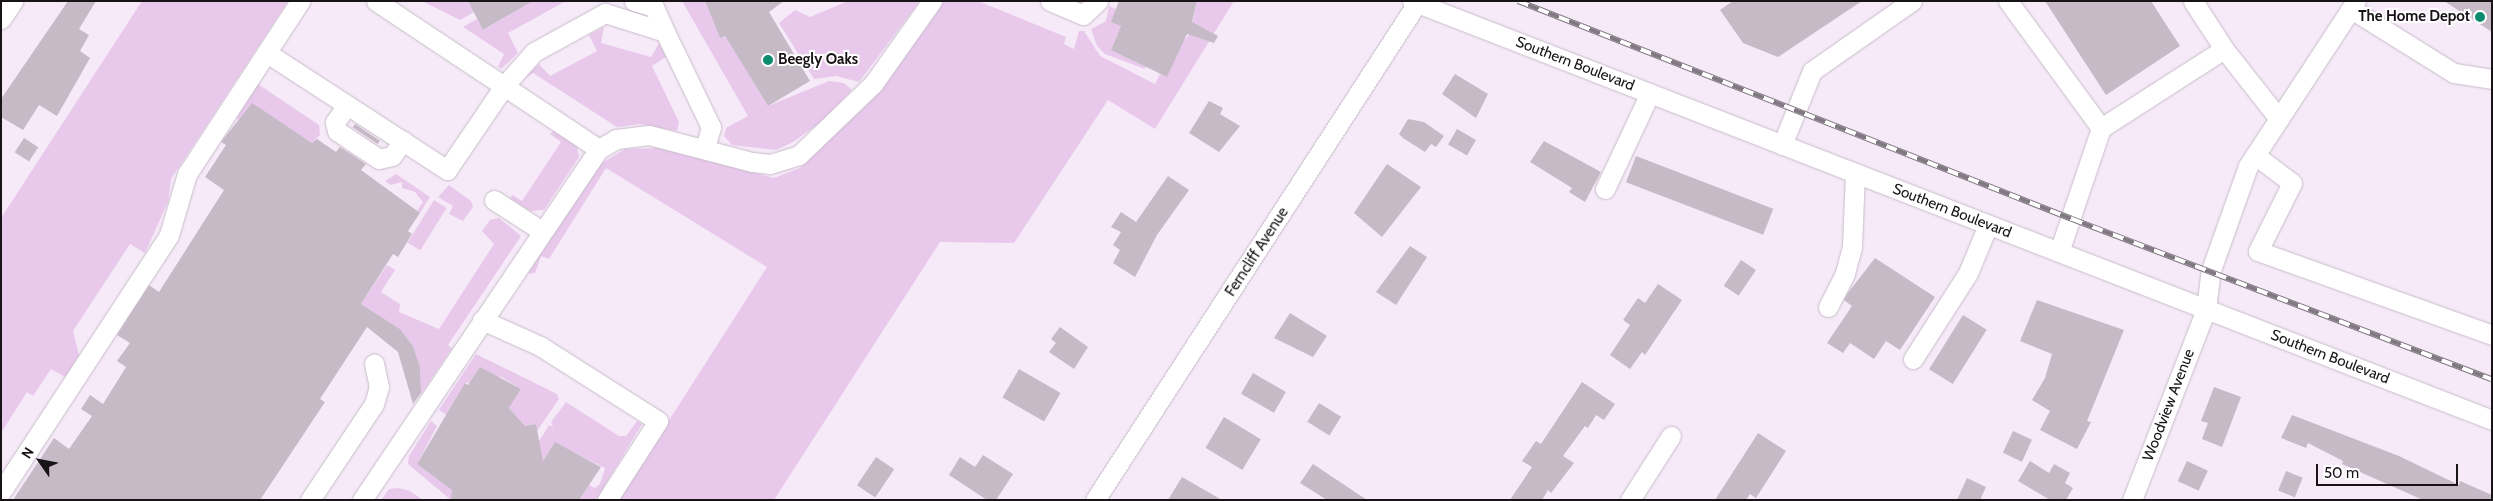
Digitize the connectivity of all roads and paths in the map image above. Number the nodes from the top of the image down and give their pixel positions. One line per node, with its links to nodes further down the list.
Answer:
1 (13, 1): 15 (street)
2 (300, 1): 18 (street)
3 (376, 1): 20 (street)
4 (628, 1): 14 (street)
5 (634, 1): 16 (street)
6 (932, 1): 27 (street)
7 (1050, 1): 8 (street)
8 (1098, 1)
9 (1912, 1): 26 (street)
10 (2008, 1): 24 (street)
11 (2193, 1): 17 (street)
12 (1415, 2): 21 (street, Southern Boulevard); 48 (street, Ferncliff Avenue)
13 (2354, 5): 19 (street); 23 (street, Woodview Avenue)
14 (606, 13): 16 (street); 20 (street)
15 (1, 19)
16 (665, 32): 27 (street)
17 (2224, 49): 23 (street); 24 (street)
18 (267, 53): 22 (street); 44 (street)
19 (2492, 78)
20 (504, 86): 25 (street); 28 (street)
21 (1650, 93): 26 (street, Southern Boulevard); 31 (street)
22 (346, 105): 25 (street); 25 (street)
23 (2279, 119): 29 (street, Woodview Avenue)
24 (2101, 128): 35 (street)
25 (403, 141)
26 (1782, 145): 30 (street, Southern Boulevard)
27 (705, 148): 28 (street)
28 (599, 149): 34 (street)
29 (2255, 155): 37 (street, Woodview Avenue); 39 (street)
30 (1855, 173): 33 (street, Southern Boulevard); 36 (street)
31 (1605, 189)
32 (494, 200): 34 (street)
33 (1988, 225): 35 (street, Southern Boulevard); 40 (street)
34 (542, 231): 38 (street)
35 (2059, 252): 37 (street, Southern Boulevard)
36 (1828, 307)
37 (2206, 309): 42 (street, Southern Boulevard); 50 (street, Woodview Avenue)
38 (482, 320): 46 (street); 47 (street)
39 (2492, 335)
40 (1913, 359)
41 (374, 364): 45 (street)
42 (2492, 420)
43 (1671, 436): 49 (street)
44 (1, 492)
45 (310, 500)
46 (362, 500)
47 (607, 500)
48 (1095, 500)
49 (1630, 500)
50 (2132, 500)

